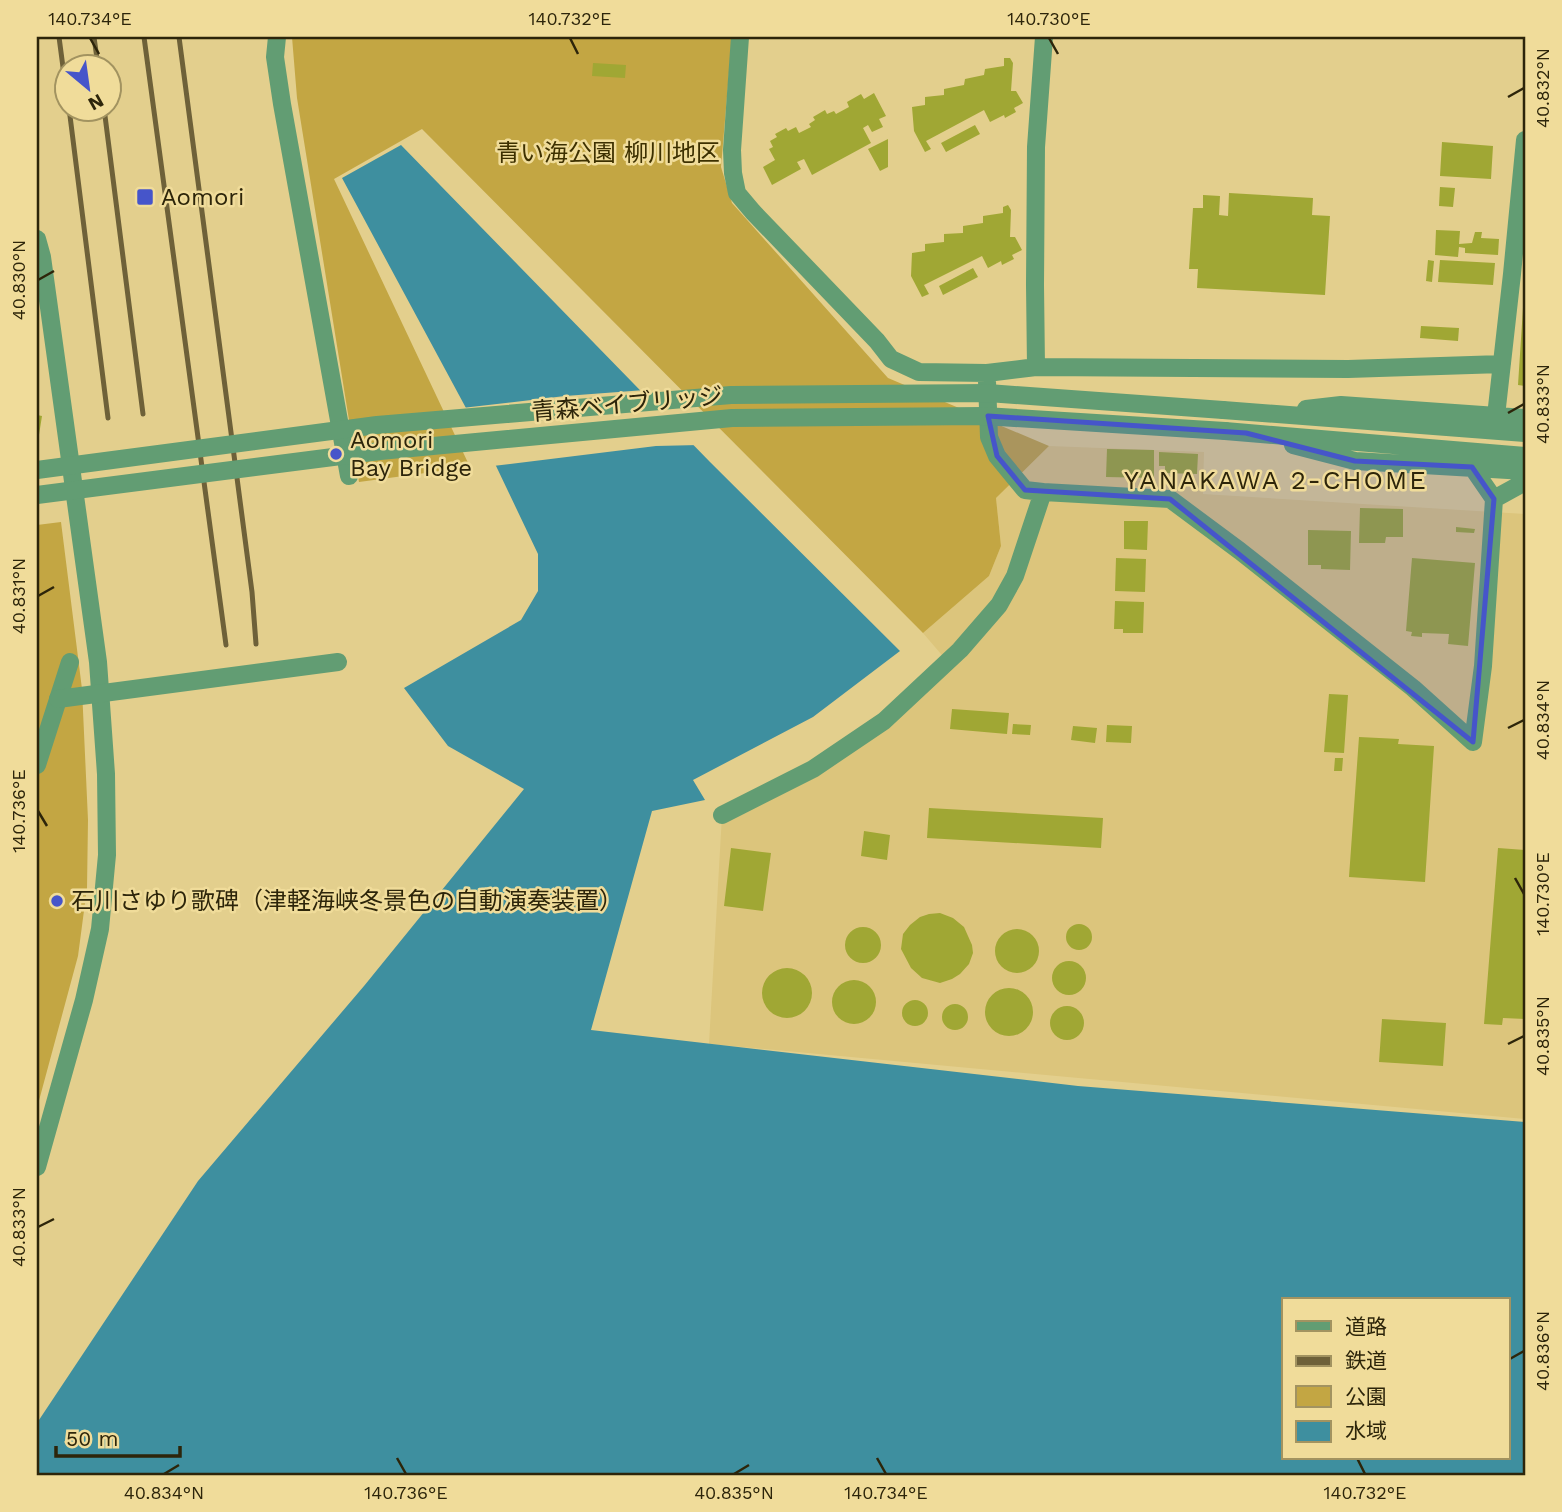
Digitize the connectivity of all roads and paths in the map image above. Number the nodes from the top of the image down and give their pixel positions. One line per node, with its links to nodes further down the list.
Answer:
1 (277, 37): 19 (street)
2 (740, 37): 9 (street)
3 (1044, 37): 8 (street)
4 (1525, 140): 6 (street)
5 (37, 239): 29 (street)
6 (1519, 274): 7 (street)
7 (1502, 364): 8 (street); 11 (street)
8 (1036, 367): 9 (street)
9 (987, 373): 21 (street)
10 (1264, 413): 11 (street); 14 (street); 17 (street, 青森ベイブリッジ, bridge)
11 (1496, 416): 12 (street)
12 (1525, 418)
13 (1246, 433): 15 (street); 16 (street); 22 (street, 青森ベイブリッジ, bridge)
14 (1525, 433)
15 (1525, 456)
16 (1472, 467): 18 (street); 23 (street)
17 (37, 470)
18 (1525, 471)
19 (349, 475)
20 (1525, 482): 23 (street)
21 (1043, 492): 23 (street); 28 (street)
22 (37, 495)
23 (1494, 499)
24 (70, 662): 26 (street)
25 (338, 662): 26 (street, bridge)
26 (58, 699): 27 (street)
27 (37, 765)
28 (722, 815)
29 (37, 1167)

